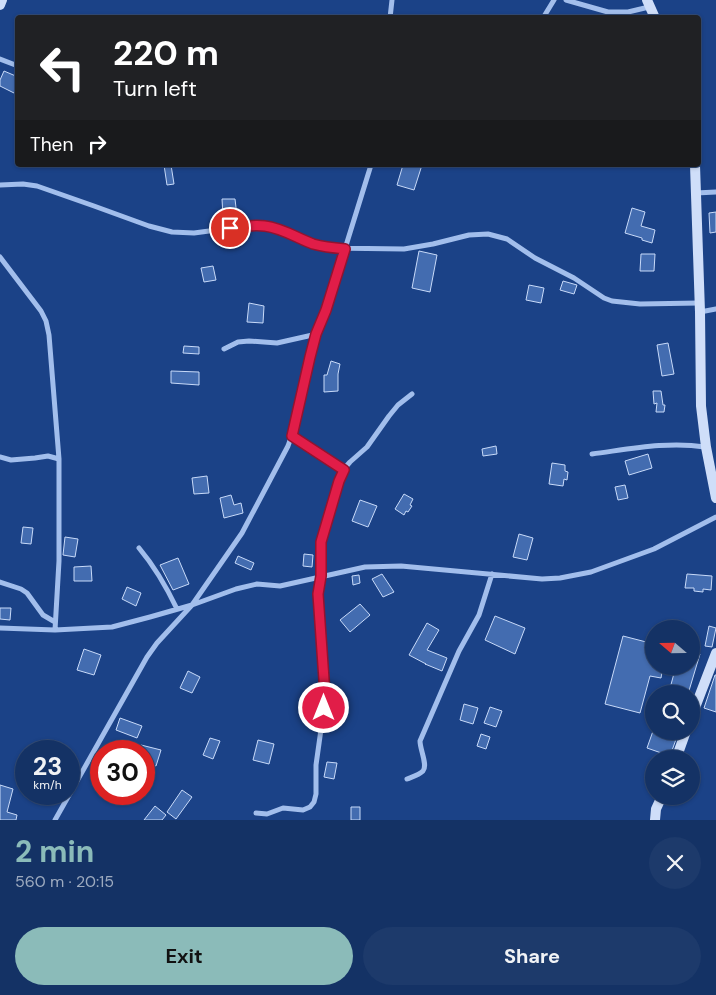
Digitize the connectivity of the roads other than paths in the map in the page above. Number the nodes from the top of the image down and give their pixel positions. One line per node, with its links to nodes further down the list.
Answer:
1 (2, 0): 6 (street)
2 (392, 0): 7 (street)
3 (554, 0): 8 (street)
4 (566, 0): 5 (street)
5 (648, 3): 9 (street)
6 (0, 5)
7 (390, 15)
8 (545, 15)
9 (654, 15)
10 (0, 59): 11 (street)
11 (15, 65)
12 (370, 167): 17 (street)
13 (695, 167): 16 (street)
14 (0, 185): 17 (street)
15 (716, 192): 16 (street)
16 (696, 193): 19 (street)
17 (345, 249): 19 (street); 21 (street)
18 (0, 257): 28 (street)
19 (700, 308): 20 (street); 25 (street)
20 (716, 309)
21 (316, 334): 22 (street); 24 (street)
22 (224, 349)
23 (412, 394): 29 (street)
24 (292, 436): 29 (street); 36 (street)
25 (706, 447): 26 (street); 30 (street)
26 (592, 454)
27 (0, 457): 28 (street)
28 (59, 459): 38 (street)
29 (344, 470): 34 (street)
30 (716, 498)
31 (716, 516): 33 (street)
32 (139, 548): 37 (street)
33 (492, 574): 34 (street); 43 (street)
34 (321, 576): 36 (street); 45 (street)
35 (0, 582): 38 (street)
36 (192, 605): 37 (street); 46 (street)
37 (177, 609): 40 (street)
38 (55, 622): 40 (street)
39 (0, 628): 40 (street)
40 (55, 630)
41 (716, 653): 42 (street)
42 (700, 695)
43 (407, 780)
44 (658, 805): 47 (street)
45 (256, 813)
46 (55, 820)
47 (655, 820)

